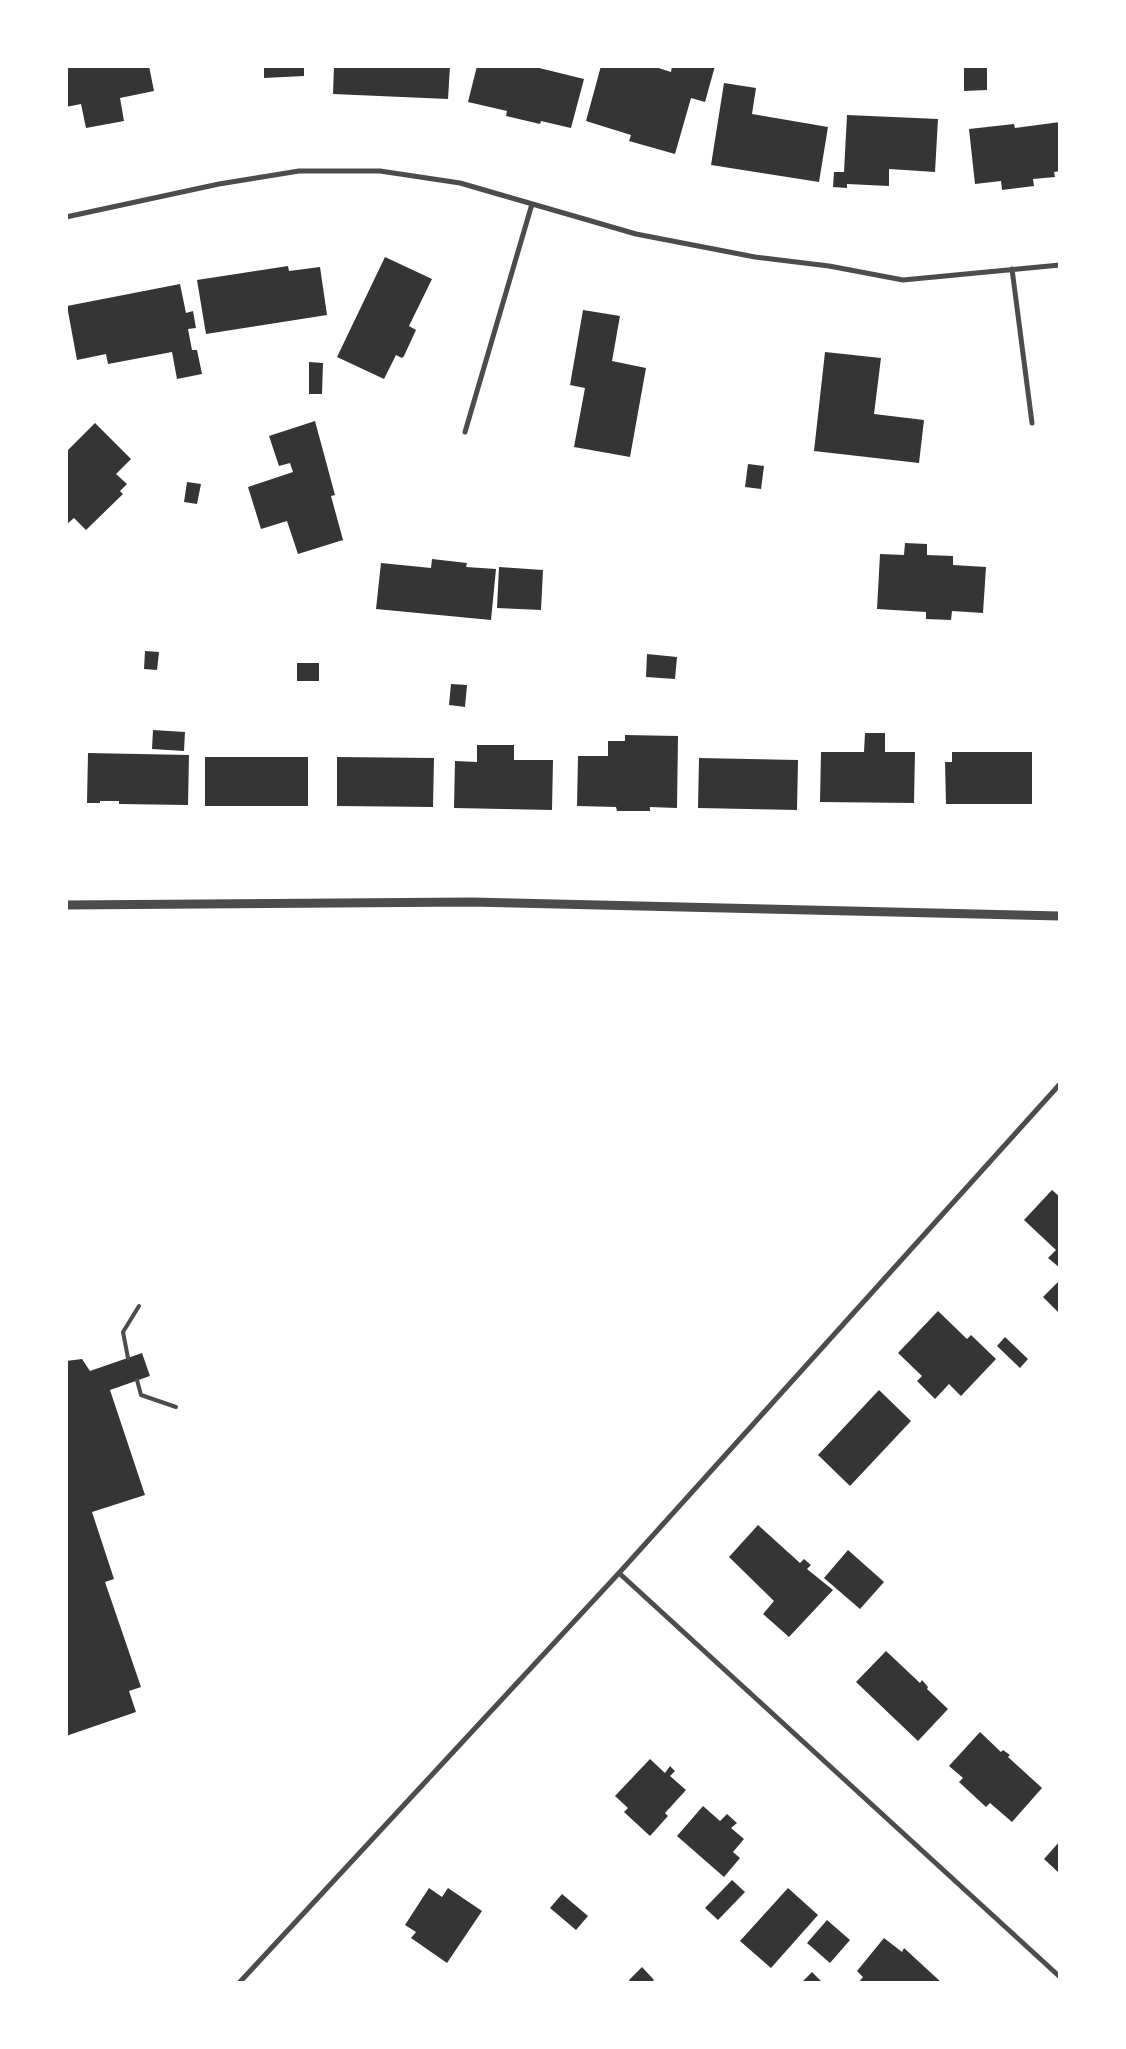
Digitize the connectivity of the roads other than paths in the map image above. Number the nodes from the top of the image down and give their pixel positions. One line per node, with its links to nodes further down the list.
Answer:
1 (532, 204): 2 (street); 4 (street); 6 (street)
2 (66, 217)
3 (1060, 264): 4 (street)
4 (1012, 269): 5 (street)
5 (1032, 423)
6 (465, 432)
7 (66, 905): 8 (street)
8 (1060, 916)
9 (1060, 1084): 14 (street)
10 (139, 1306): 11 (lane)
11 (128, 1358)
12 (136, 1380): 13 (lane)
13 (176, 1406)
14 (618, 1573): 15 (street); 16 (street)
15 (1060, 1976)
16 (239, 1983)

